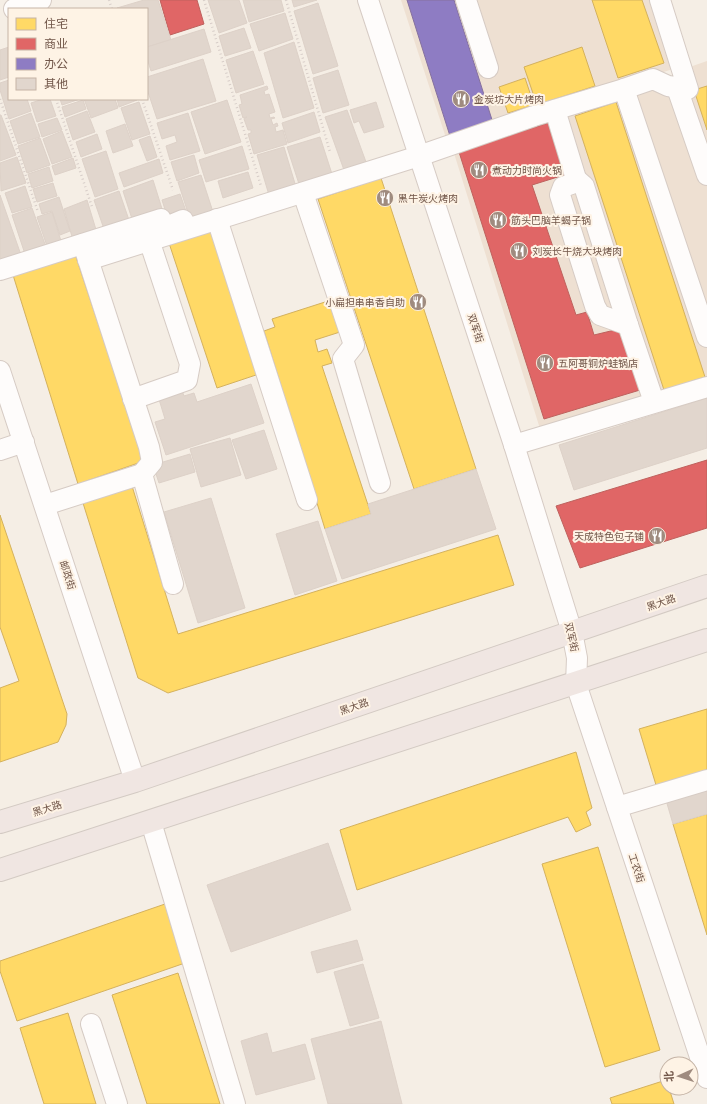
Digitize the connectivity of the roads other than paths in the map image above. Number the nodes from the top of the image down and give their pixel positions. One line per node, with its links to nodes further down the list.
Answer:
1 (41, 0): 5 (street)
2 (368, 0): 10 (street, 双军街)
3 (466, 0): 6 (street)
4 (660, 0): 7 (street)
5 (17, 8)
6 (488, 68)
7 (677, 88): 8 (street); 11 (street)
8 (624, 89): 9 (street); 19 (street)
9 (555, 110): 10 (street); 12 (street)
10 (419, 156): 13 (street); 25 (street, 双军街)
11 (707, 175)
12 (576, 179): 18 (street); 18 (street)
13 (303, 193): 14 (street); 28 (street)
14 (213, 221): 15 (street); 16 (street); 29 (street)
15 (149, 240): 16 (street); 22 (street)
16 (86, 252): 17 (street); 22 (street)
17 (0, 270)
18 (628, 325): 23 (street)
19 (707, 337)
20 (0, 370): 24 (street, 邮政街)
21 (707, 387): 23 (street)
22 (133, 399): 27 (street)
23 (654, 402): 25 (street)
24 (24, 442): 26 (street); 30 (street, 邮政街)
25 (514, 445): 33 (street, 双军街)
26 (0, 450)
27 (142, 474): 30 (street); 31 (street)
28 (380, 483)
29 (307, 500)
30 (45, 505): 38 (street, 邮政街)
31 (173, 584)
32 (707, 586): 33 (highway, 黑大路)
33 (572, 632): 35 (street, 双军街); 38 (highway, 黑大路)
34 (707, 640): 36 (highway)
35 (577, 658): 36 (street, 工农街)
36 (576, 684): 39 (street, 工农街); 41 (highway)
37 (707, 780): 39 (street)
38 (135, 781): 40 (highway, 黑大路)
39 (617, 807): 44 (street, 工农街)
40 (0, 822)
41 (151, 822): 42 (highway); 46 (street)
42 (0, 870)
43 (91, 1024): 45 (street)
44 (707, 1078)
45 (117, 1104)
46 (235, 1104)

